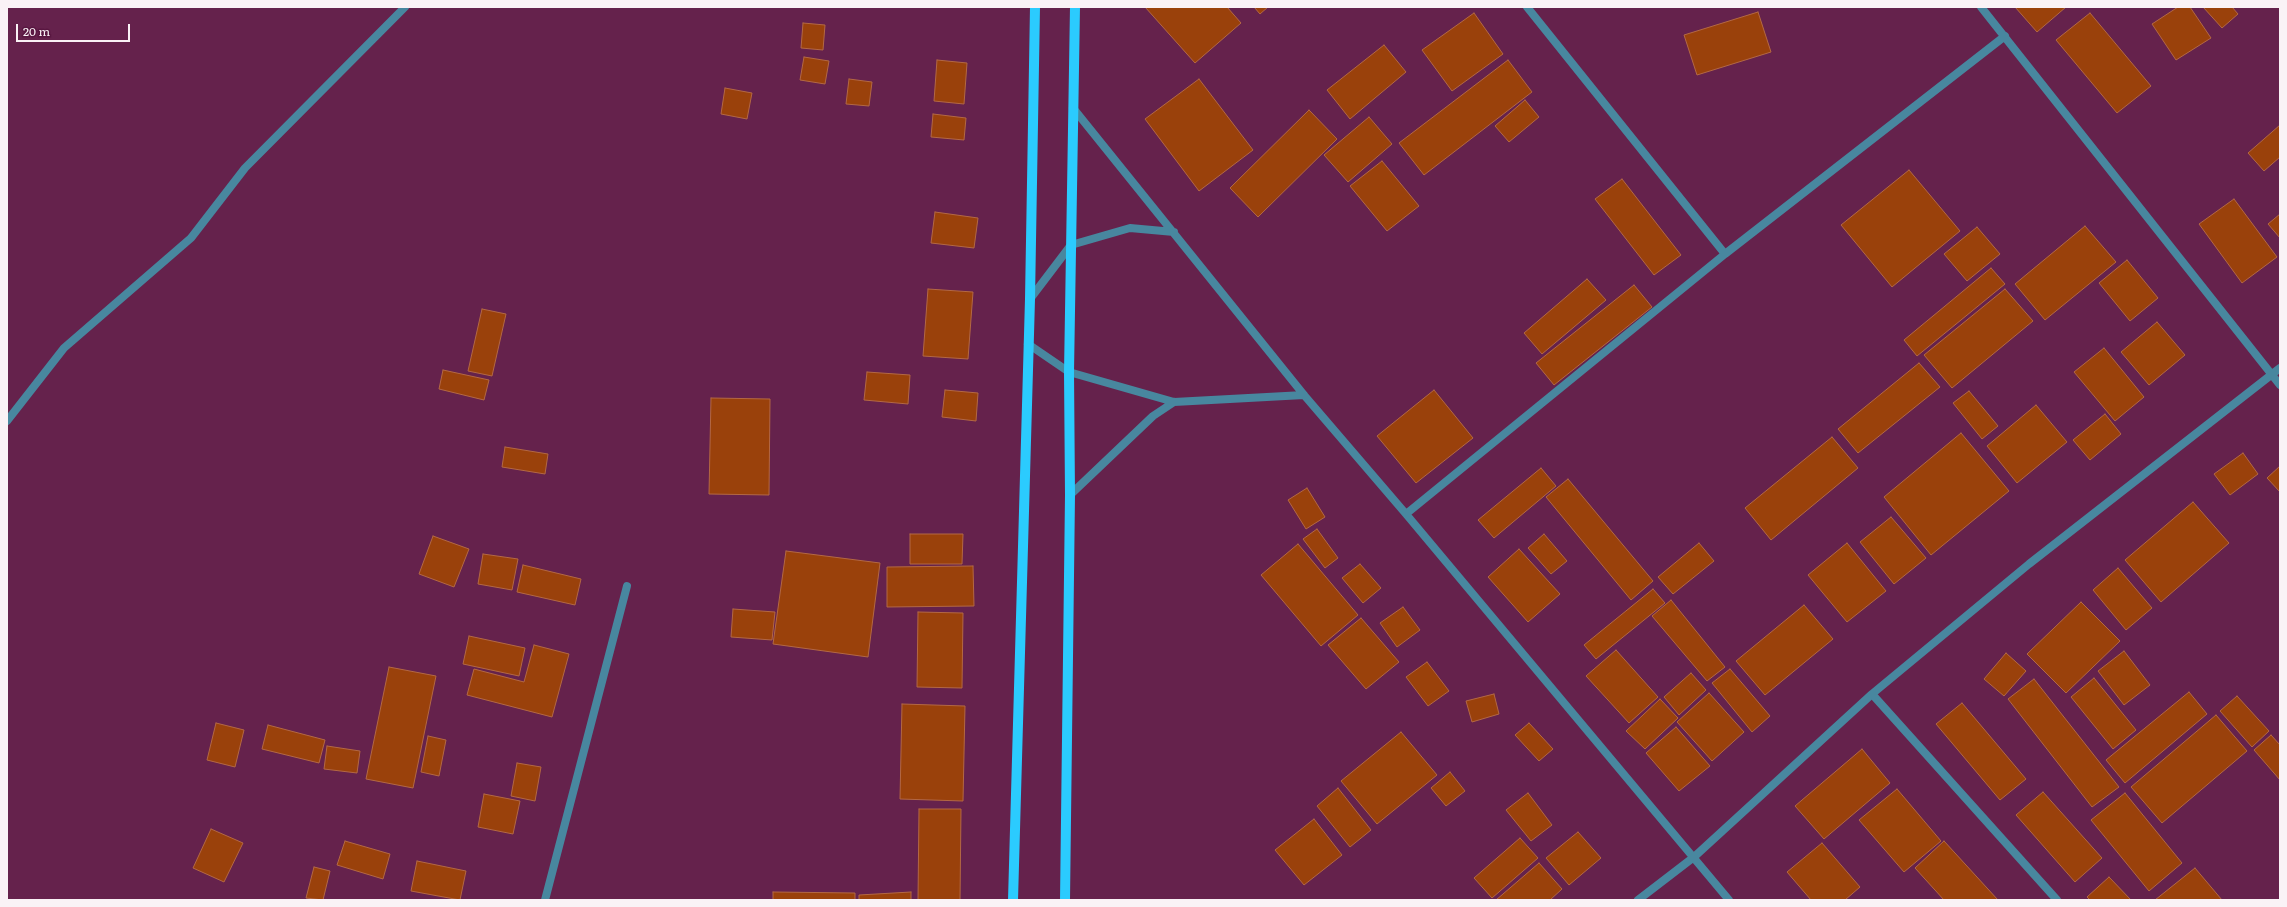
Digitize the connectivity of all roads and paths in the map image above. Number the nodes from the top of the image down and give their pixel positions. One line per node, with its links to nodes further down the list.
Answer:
1 (405, 7): 19 (street)
2 (1035, 7): 11 (main road)
3 (1075, 7): 7 (main road)
4 (1527, 7): 10 (street)
5 (1981, 7): 6 (street)
6 (2006, 36): 10 (street); 15 (street)
7 (1073, 108): 8 (street); 9 (main road)
8 (1174, 232): 9 (street); 17 (street)
9 (1071, 246): 11 (street); 14 (main road)
10 (1725, 254): 21 (street)
11 (1030, 299): 12 (main road)
12 (1028, 344): 14 (street); 26 (main road)
13 (2280, 368): 15 (street)
14 (1069, 372): 18 (street); 20 (main road)
15 (2271, 375): 16 (street); 23 (street)
16 (2280, 385)
17 (1304, 395): 18 (street); 21 (street)
18 (1174, 402): 20 (street)
19 (7, 421)
20 (1070, 495): 27 (main road)
21 (1406, 514): 24 (street)
22 (626, 586): 25 (street)
23 (1872, 694): 24 (street); 30 (street)
24 (1694, 857): 28 (street); 29 (street)
25 (545, 900)
26 (1013, 900)
27 (1064, 900)
28 (1638, 900)
29 (1729, 900)
30 (2057, 900)

